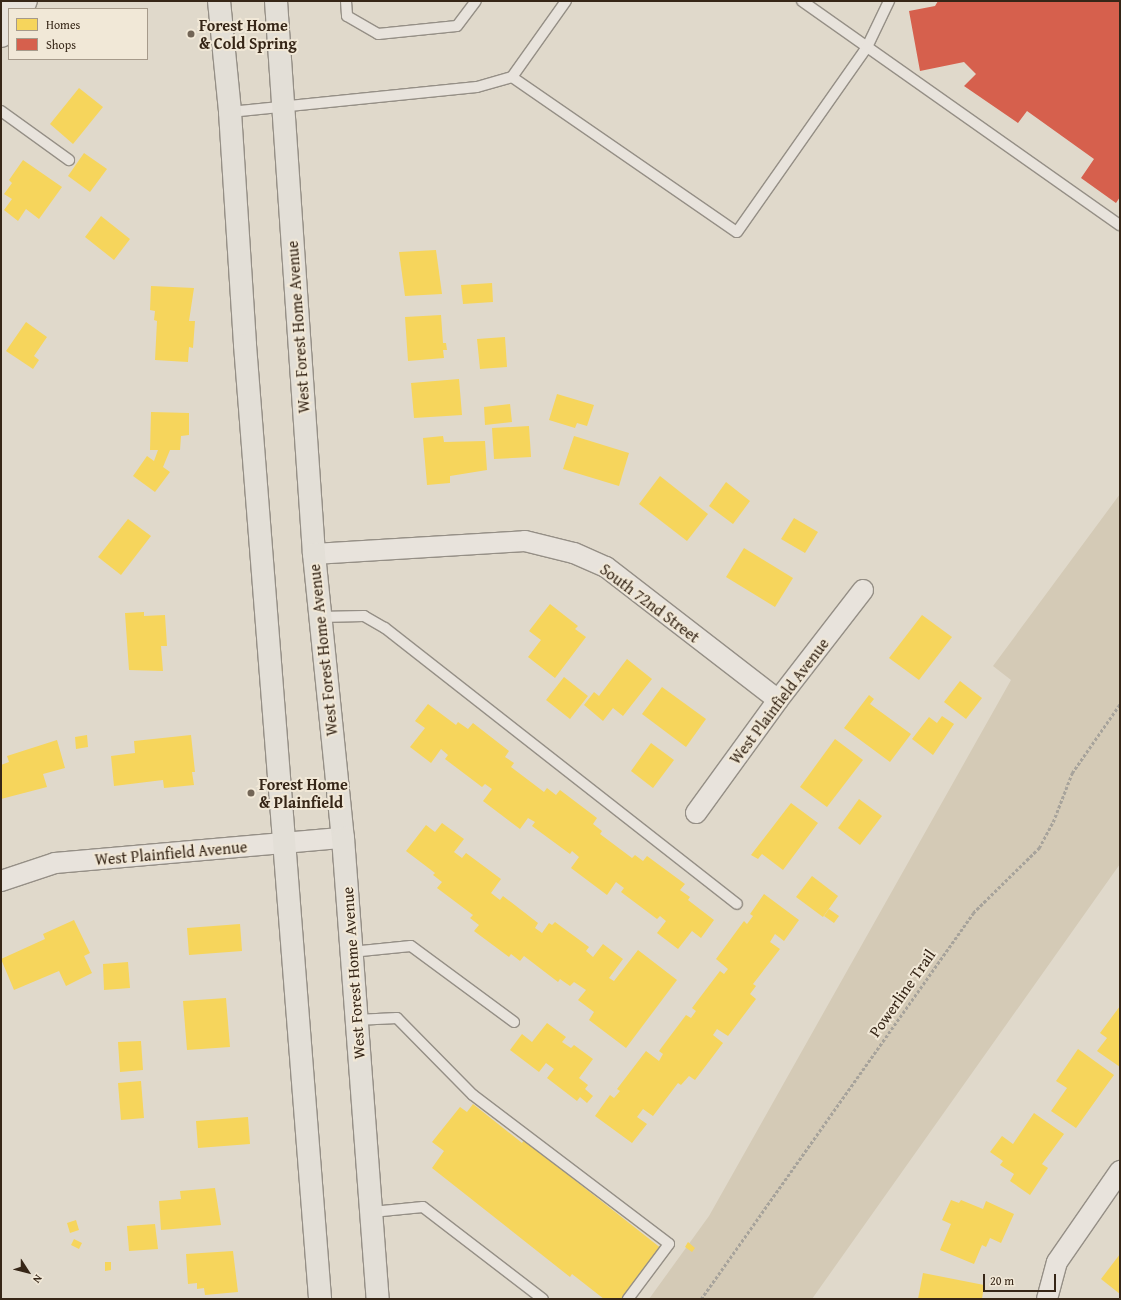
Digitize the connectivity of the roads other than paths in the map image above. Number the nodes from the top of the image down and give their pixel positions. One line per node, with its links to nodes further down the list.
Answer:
1 (219, 1): 14 (main road)
2 (276, 1): 12 (main road, West Forest Home Avenue)
3 (346, 1): 4 (lane)
4 (476, 1)
5 (566, 1): 11 (lane)
6 (802, 1): 10 (lane)
7 (889, 1): 10 (lane)
8 (8, 26): 9 (street)
9 (1, 36)
10 (867, 47): 11 (lane); 16 (lane)
11 (512, 77): 12 (lane)
12 (283, 105): 14 (lane); 17 (main road, West Forest Home Avenue)
13 (1, 111): 15 (lane)
14 (230, 112): 23 (main road)
15 (69, 160)
16 (1120, 225)
17 (314, 554): 19 (main road, West Forest Home Avenue); 20 (street, South 72nd Street)
18 (864, 590): 20 (street, West Plainfield Avenue)
19 (319, 617): 22 (main road, West Forest Home Avenue); 25 (lane)
20 (778, 700): 21 (street, West Plainfield Avenue)
21 (696, 813)
22 (343, 838): 23 (street, West Plainfield Avenue); 26 (main road, West Forest Home Avenue)
23 (286, 844): 24 (street, West Plainfield Avenue); 31 (main road)
24 (1, 881)
25 (737, 904)
26 (351, 952): 27 (main road, West Forest Home Avenue); 28 (lane)
27 (356, 1020): 30 (main road, West Forest Home Avenue); 34 (lane)
28 (514, 1022)
29 (1120, 1171): 35 (street)
30 (372, 1212): 32 (main road, West Forest Home Avenue); 33 (lane)
31 (320, 1299)
32 (378, 1299)
33 (543, 1299)
34 (628, 1299)
35 (1047, 1299)

